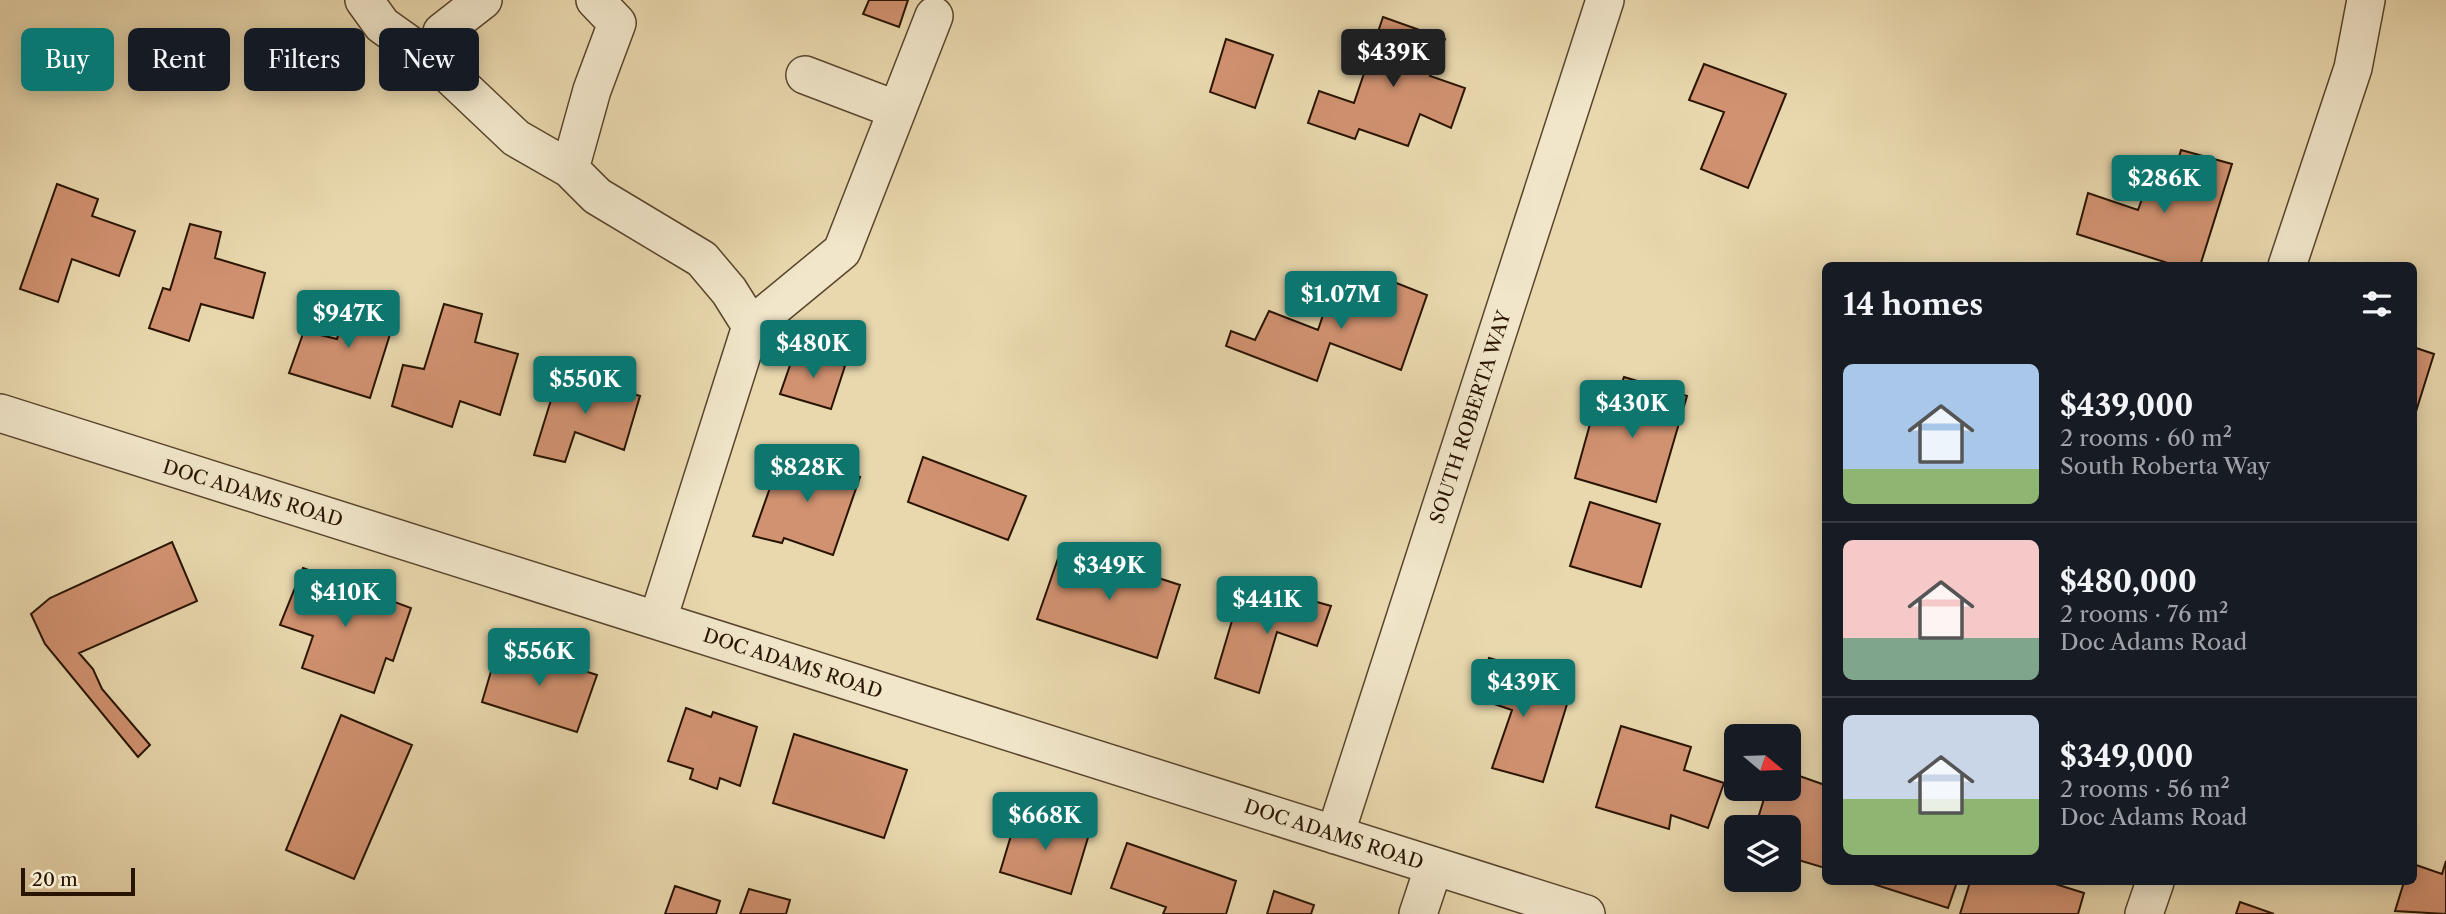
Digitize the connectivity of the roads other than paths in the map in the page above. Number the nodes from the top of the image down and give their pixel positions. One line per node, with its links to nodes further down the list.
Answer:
1 (483, 0): 8 (street)
2 (595, 0): 12 (street)
3 (1605, 0): 17 (street, SOUTH ROBERTA WAY)
4 (2366, 0): 13 (street)
5 (380, 8): 7 (street)
6 (934, 16): 11 (street)
7 (401, 28)
8 (447, 28)
9 (805, 75): 11 (street)
10 (466, 91): 12 (street)
11 (897, 110): 14 (street)
12 (570, 169): 14 (street)
13 (2288, 262)
14 (751, 326): 16 (street)
15 (0, 413): 16 (street, DOC ADAMS ROAD)
16 (658, 620): 17 (street, DOC ADAMS ROAD)
17 (1335, 835): 18 (street, DOC ADAMS ROAD)
18 (1434, 866): 20 (street); 21 (street, DOC ADAMS ROAD)
19 (2154, 885): 22 (street)
20 (1419, 914)
21 (1586, 914)
22 (2144, 914)

